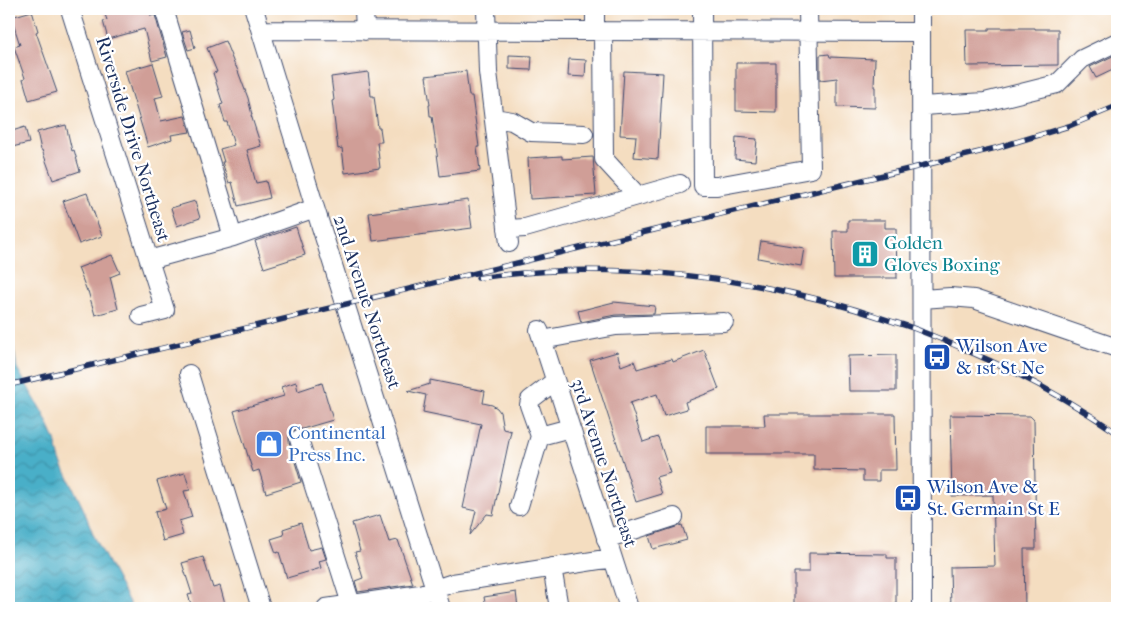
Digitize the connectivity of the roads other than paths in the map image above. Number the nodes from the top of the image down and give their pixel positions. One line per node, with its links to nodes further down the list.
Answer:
1 (70, 9): 25 (street, Riverside Drive Northeast)
2 (164, 9): 24 (street)
3 (254, 9): 10 (street, 2nd Avenue Northeast)
4 (364, 9): 11 (street)
5 (486, 9): 12 (street)
6 (596, 9): 13 (street)
7 (702, 9): 15 (street)
8 (808, 9): 14 (street)
9 (921, 9): 16 (street)
10 (261, 30): 11 (street); 23 (street, 2nd Avenue Northeast)
11 (365, 31): 12 (street)
12 (486, 31): 13 (street); 19 (street)
13 (599, 31): 15 (street); 22 (street)
14 (808, 31): 15 (street); 15 (street); 16 (street)
15 (702, 32)
16 (921, 32): 18 (street)
17 (1117, 42): 18 (street)
18 (922, 106): 26 (street)
19 (494, 118): 20 (street); 22 (street)
20 (584, 134)
21 (680, 184): 22 (street)
22 (638, 196)
23 (315, 208): 24 (street, Riverside Drive Northeast); 40 (street, 2nd Avenue Northeast)
24 (233, 237): 25 (street, Riverside Drive Northeast)
25 (149, 260): 27 (street)
26 (922, 299): 29 (street); 47 (street)
27 (141, 316)
28 (724, 322): 31 (street, 3rd Avenue Northeast)
29 (1117, 348)
30 (189, 374): 42 (street)
31 (555, 381): 32 (street, 3rd Avenue Northeast); 33 (street)
32 (570, 428): 33 (street); 37 (street, 3rd Avenue Northeast)
33 (540, 436): 35 (street)
34 (299, 439): 41 (street)
35 (519, 506)
36 (674, 517): 37 (street)
37 (606, 539): 38 (street, 3rd Avenue Northeast)
38 (613, 560): 39 (street); 46 (street, 3rd Avenue Northeast)
39 (552, 568): 40 (street); 45 (street)
40 (435, 589): 41 (street); 44 (street, 2nd Avenue Northeast)
41 (351, 604): 43 (street)
42 (261, 608)
43 (326, 608)
44 (441, 608)
45 (559, 608)
46 (629, 608)
47 (922, 608)

